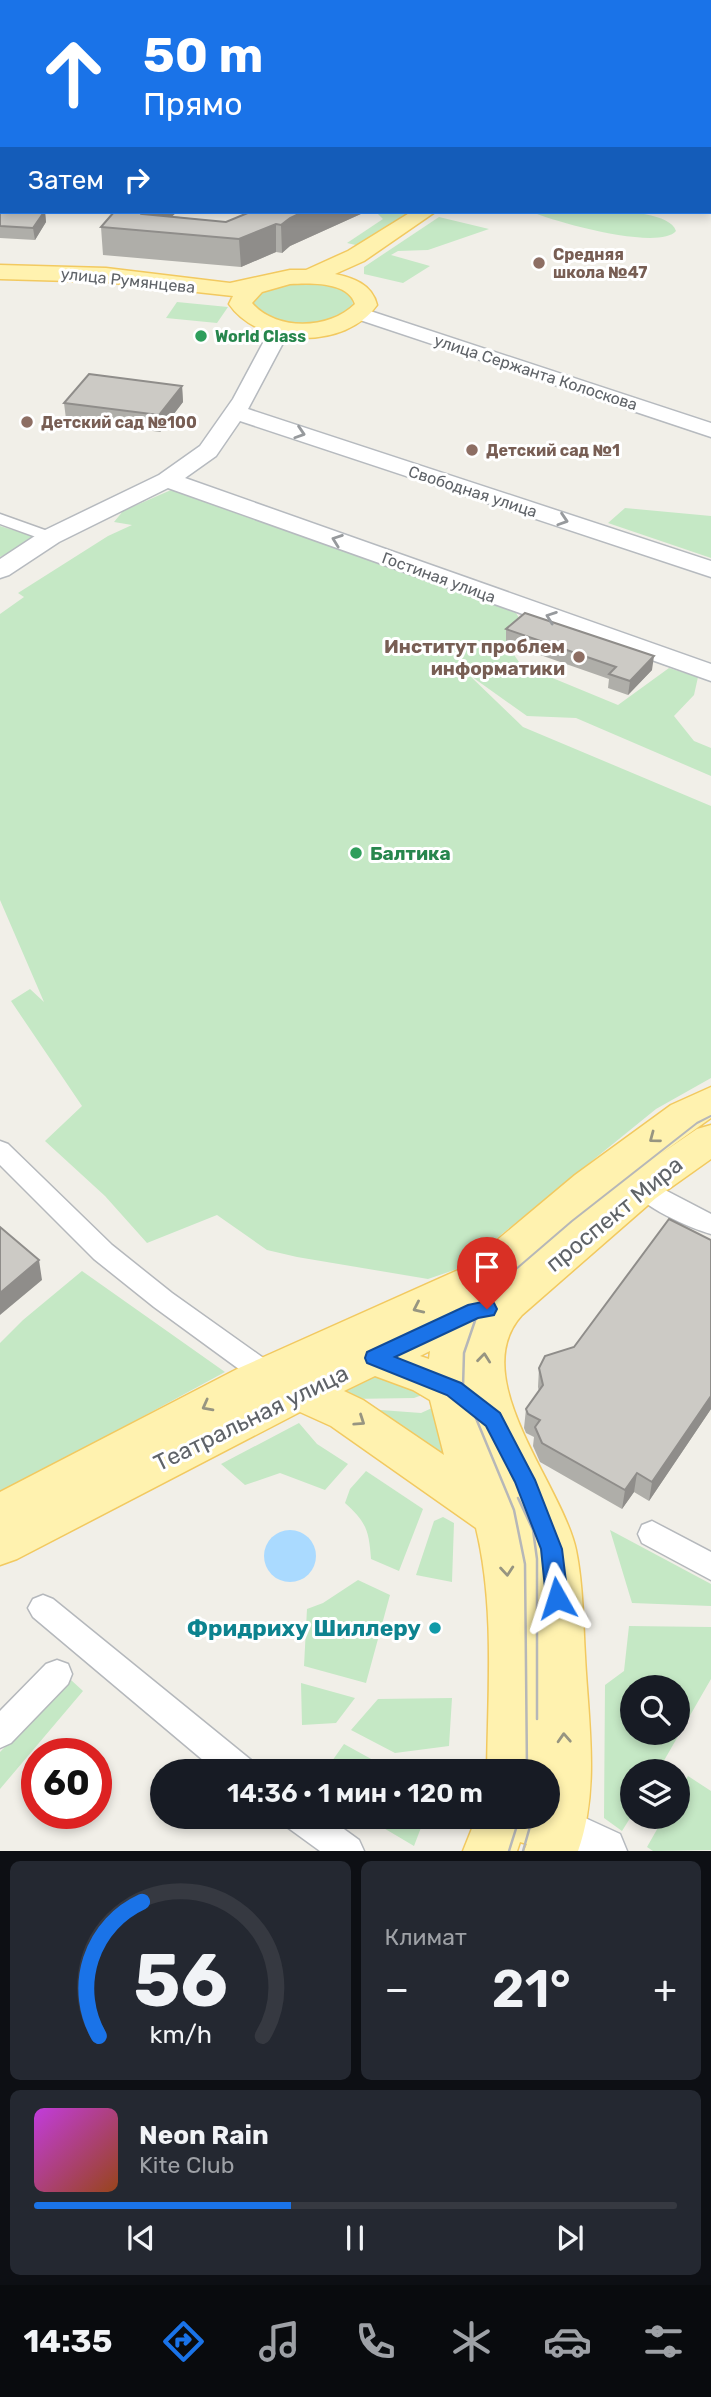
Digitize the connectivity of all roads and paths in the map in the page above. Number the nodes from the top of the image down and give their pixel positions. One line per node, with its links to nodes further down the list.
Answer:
1 (422, 214): 2 (main road)
2 (356, 256): 4 (main road); 6 (main road)
3 (0, 272): 7 (main road, улица Румянцева)
4 (309, 277): 6 (main road); 7 (main road, улица Румянцева)
5 (0, 278): 8 (main road, улица Румянцева)
6 (342, 282): 9 (main road)
7 (256, 286): 8 (main road)
8 (240, 304): 10 (main road)
9 (361, 313): 10 (main road); 12 (main road, улица Сержанта Колоскова)
10 (281, 328): 11 (main road)
11 (235, 412): 13 (main road); 16 (main road, Свободная улица, one-way to 16)
12 (711, 430)
13 (167, 480): 15 (main road); 18 (main road, Гостиная улица, one-way to 13)
14 (0, 519): 15 (street)
15 (50, 537): 17 (main road)
16 (711, 569)
17 (0, 570)
18 (711, 673)
19 (711, 1101): 24 (main road, проспект Мира, one-way to 24)
20 (711, 1139): 22 (main road, проспект Мира)
21 (0, 1150): 28 (street)
22 (642, 1187): 23 (street); 24 (main road, проспект Мира)
23 (711, 1225)
24 (494, 1291): 25 (main road, Театральная улица); 26 (main road, Театральная улица, one-way to 26); 30 (main road, проспект Мира, one-way to 24)
25 (453, 1322): 27 (main road, Театральная улица); 29 (main road)
26 (333, 1346): 27 (main road); 28 (main road, Театральная улица)
27 (374, 1358): 28 (main road, Театральная улица); 29 (main road)
28 (283, 1383): 31 (main road, Театральная улица, one-way to 31); 32 (main road, one-way to 32); 34 (main road, Театральная улица)
29 (449, 1387): 30 (main road); 32 (main road)
30 (493, 1419): 43 (main road, проспект Мира, one-way to 30)
31 (0, 1515)
32 (496, 1516): 40 (main road, one-way to 40)
33 (652, 1534): 35 (street)
34 (0, 1544)
35 (711, 1567)
36 (43, 1608): 39 (street)
37 (57, 1674): 38 (street)
38 (0, 1733)
39 (225, 1759)
40 (513, 1759)
41 (317, 1829): 44 (street)
42 (498, 1829): 45 (main road)
43 (559, 1837)
44 (348, 1851)
45 (490, 1851)

